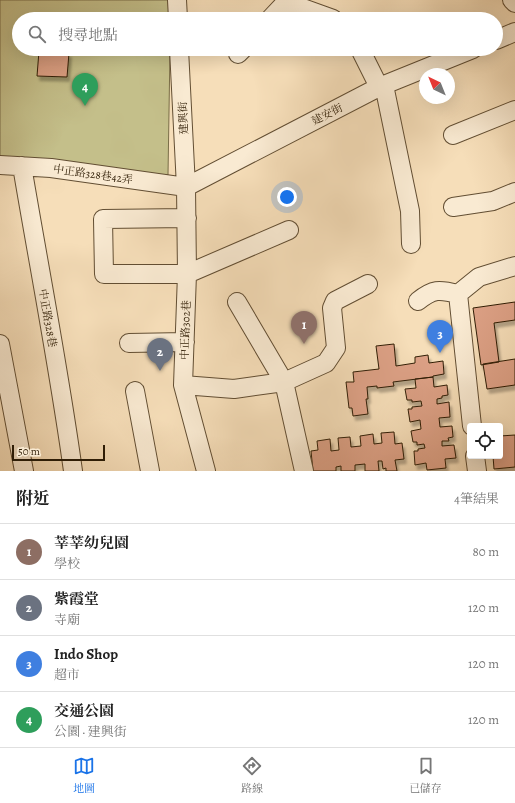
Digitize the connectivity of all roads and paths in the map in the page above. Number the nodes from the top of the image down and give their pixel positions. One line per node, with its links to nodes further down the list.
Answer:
1 (177, 0): 5 (street)
2 (512, 0): 4 (street)
3 (285, 1): 6 (street); 7 (street)
4 (515, 3)
5 (178, 12)
6 (276, 12)
7 (314, 12)
8 (515, 32): 9 (street)
9 (503, 37)
10 (179, 56): 18 (street, 建興街)
11 (364, 56): 13 (street)
12 (456, 56): 13 (street, 建安街)
13 (381, 86): 18 (street, 建安街); 23 (street)
14 (515, 110): 15 (street)
15 (453, 135)
16 (0, 166): 17 (street, 中正路328巷42弄)
17 (22, 166): 18 (street, 中正路328巷42弄); 39 (street, 中正路328巷)
18 (186, 187): 21 (street, 中正路302巷)
19 (515, 192): 20 (street)
20 (452, 207)
21 (186, 218): 25 (street, 中正路302巷); 25 (street)
22 (289, 230): 25 (street)
23 (410, 244)
24 (515, 266): 27 (street)
25 (187, 274): 30 (street, 中正路302巷)
26 (368, 284): 33 (street)
27 (458, 294): 28 (street); 36 (street)
28 (418, 301)
29 (238, 302): 33 (street)
30 (185, 342): 31 (street); 34 (street, 中正路302巷)
31 (129, 343)
32 (0, 344): 38 (street)
33 (284, 382): 34 (street); 42 (street)
34 (184, 385): 41 (street, 中正路302巷)
35 (136, 391): 40 (street)
36 (472, 423)
37 (475, 459): 43 (street)
38 (24, 471)
39 (73, 471)
40 (150, 471)
41 (206, 471)
42 (304, 471)
43 (477, 471)

